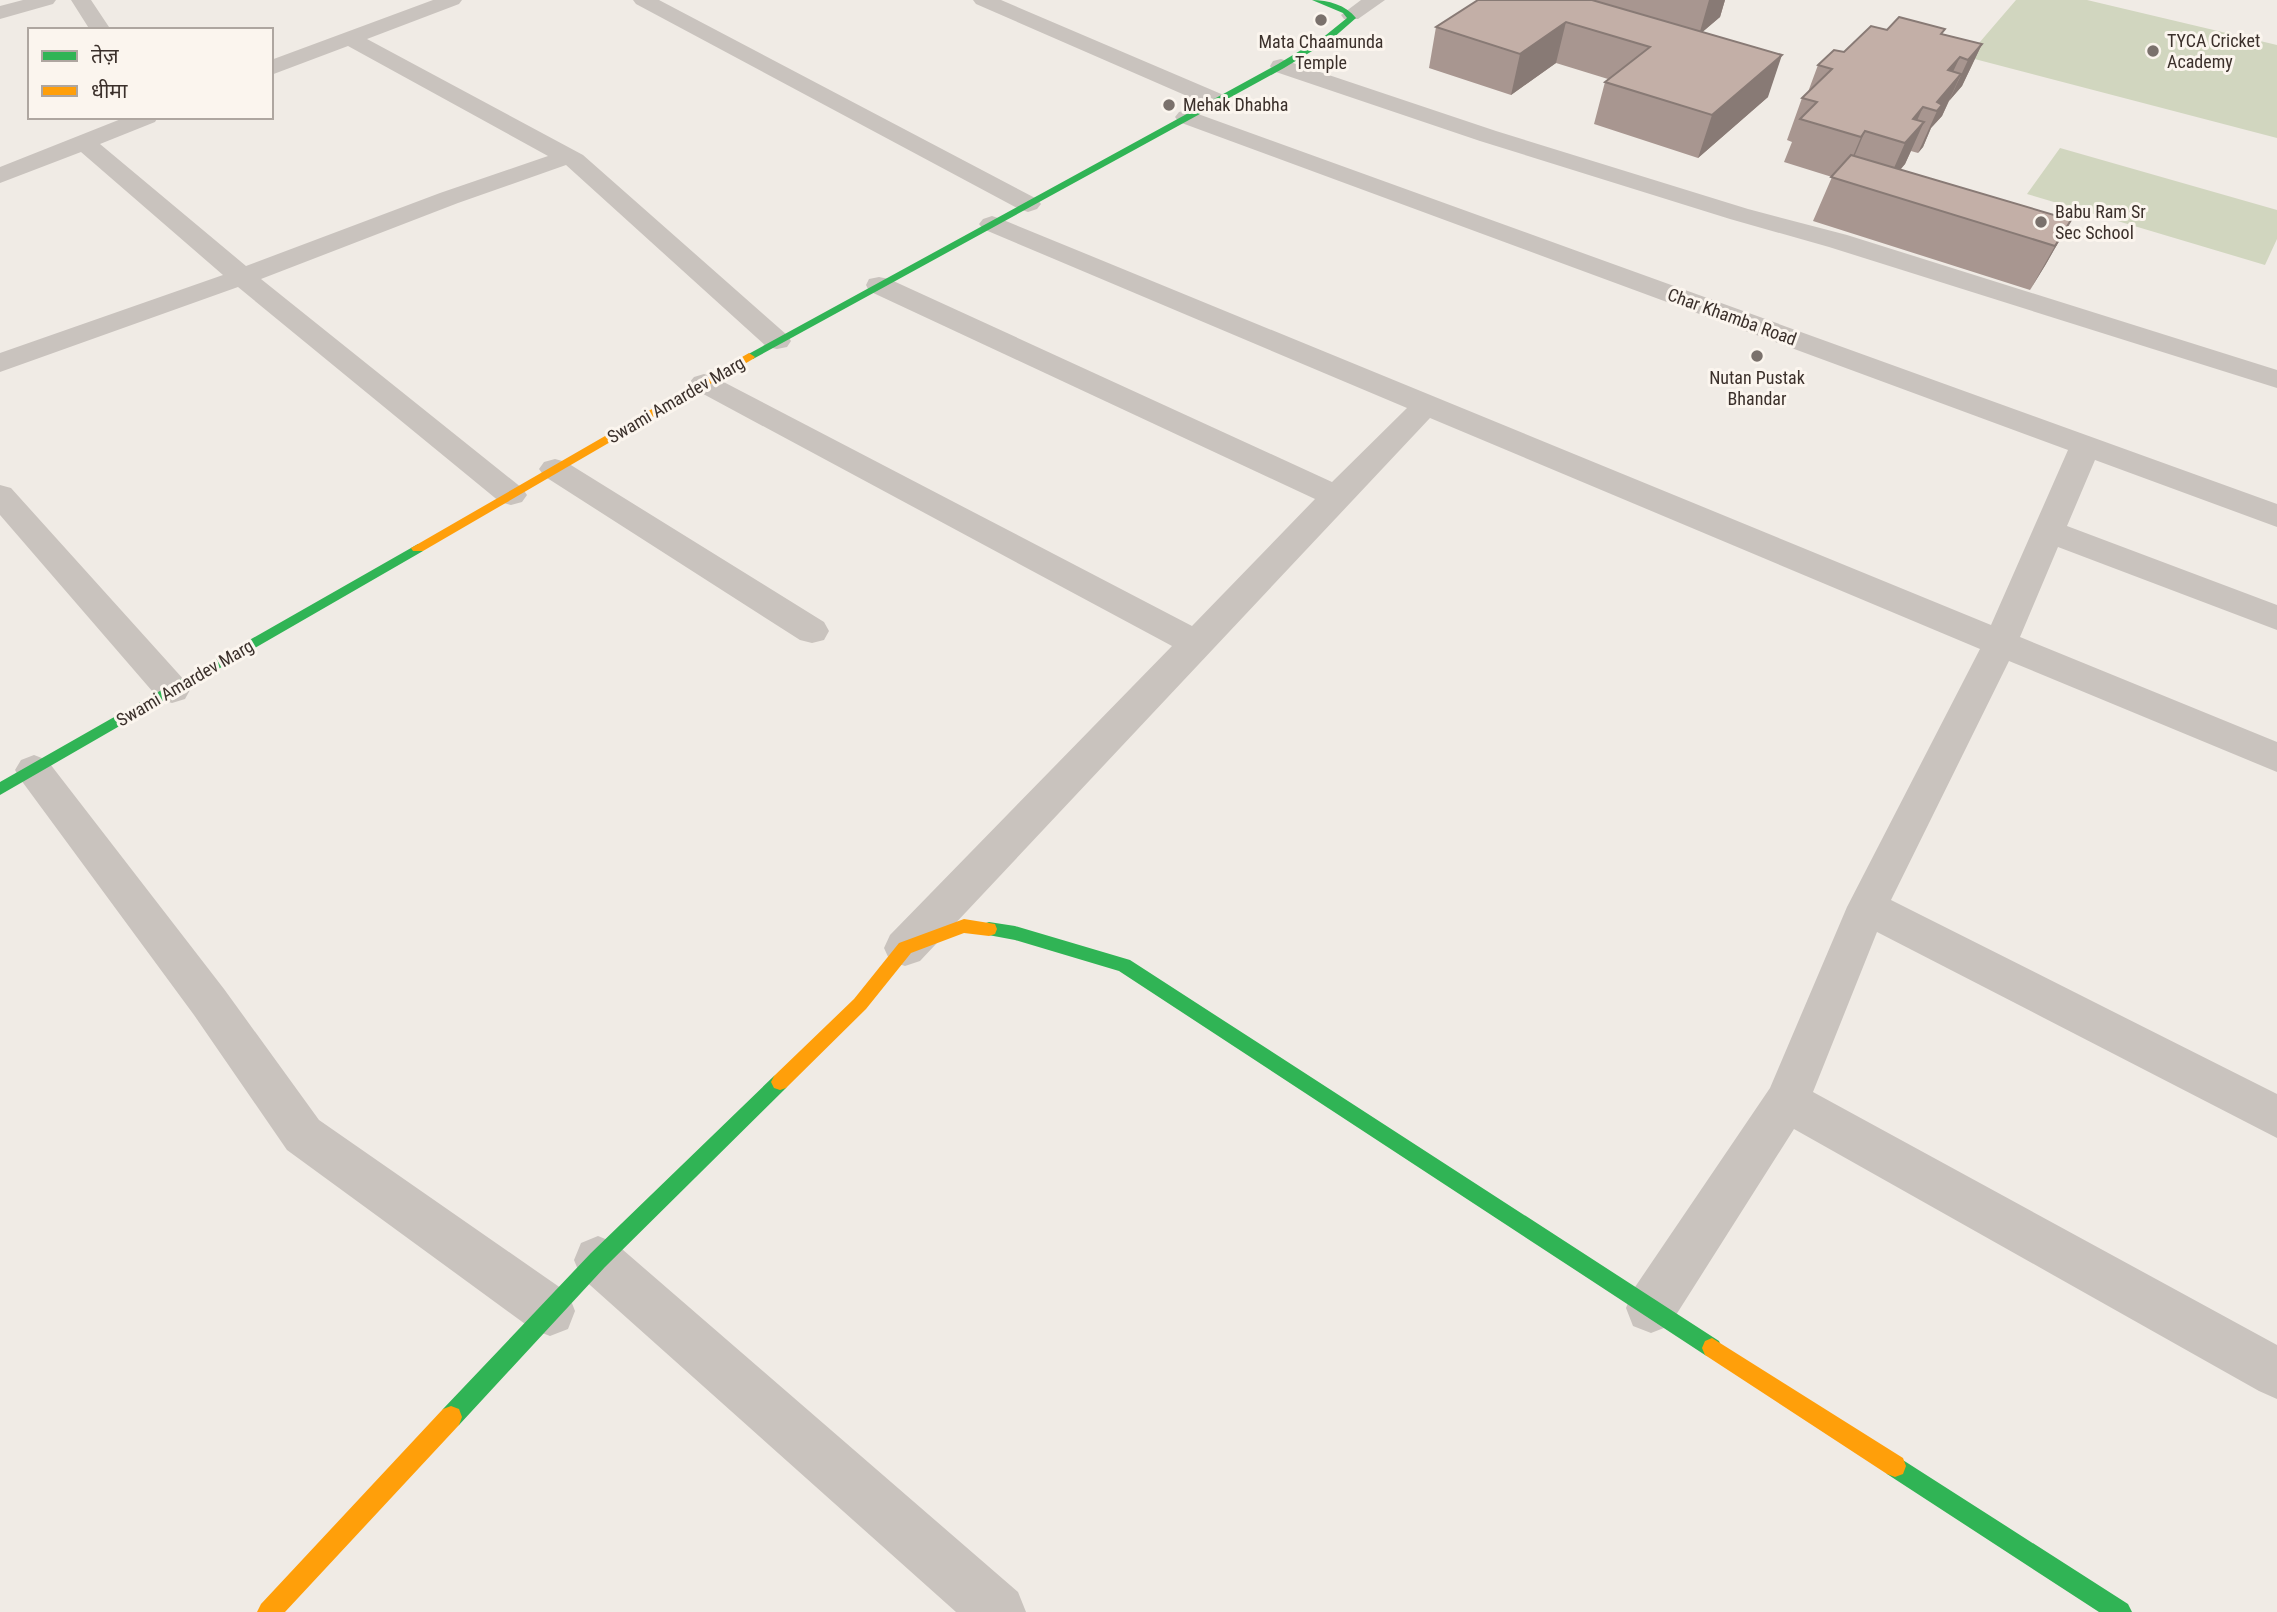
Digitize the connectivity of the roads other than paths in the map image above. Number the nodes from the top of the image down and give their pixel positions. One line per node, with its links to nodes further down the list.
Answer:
1 (46, 0): 9 (street)
2 (81, 0): 12 (street)
3 (382, 0): 11 (street)
4 (452, 0): 11 (street)
5 (643, 0): 22 (street)
6 (983, 0): 16 (street)
7 (1316, 0): 10 (street)
8 (1376, 0): 10 (street, Swami Amardev Marg)
9 (0, 13)
10 (1349, 13): 14 (street, Swami Amardev Marg)
11 (397, 20): 13 (street)
12 (100, 28)
13 (349, 38): 15 (street); 20 (street)
14 (1281, 66): 16 (street, Swami Amardev Marg); 28 (street)
15 (273, 67)
16 (1218, 101): 17 (street, Swami Amardev Marg)
17 (1187, 117): 22 (street, Swami Amardev Marg); 31 (street, Char Khamba Road)
18 (142, 119): 19 (street)
19 (83, 142): 21 (street); 24 (street)
20 (567, 156): 24 (street); 26 (street)
21 (2, 172)
22 (1028, 204): 23 (street, Swami Amardev Marg)
23 (992, 224): 25 (street, Swami Amardev Marg); 30 (street)
24 (243, 277): 27 (street); 34 (street)
25 (879, 285): 26 (street, Swami Amardev Marg); 35 (street)
26 (777, 341): 29 (street, Swami Amardev Marg)
27 (0, 363)
28 (2277, 379)
29 (704, 383): 32 (street, Swami Amardev Marg); 40 (street)
30 (1427, 404): 35 (street); 41 (street)
31 (2084, 447): 36 (street, Char Khamba Road); 37 (street)
32 (555, 469): 34 (street, Swami Amardev Marg); 39 (street)
33 (0, 495): 42 (street)
34 (511, 495): 42 (street, Swami Amardev Marg)
35 (1336, 496): 40 (street)
36 (2277, 516)
37 (2048, 531): 38 (street); 41 (street)
38 (2277, 618)
39 (813, 631)
40 (1196, 643): 46 (street)
41 (2000, 643): 43 (street); 45 (street)
42 (172, 690): 44 (street, Swami Amardev Marg)
43 (2277, 758)
44 (17, 779): 51 (street)
45 (1867, 907): 47 (street); 48 (street)
46 (905, 948): 49 (street); 50 (street)
47 (1787, 1101): 50 (street); 52 (street)
48 (2277, 1117)
49 (598, 1260): 51 (street); 54 (street)
50 (1651, 1308): 55 (street)
51 (550, 1311): 53 (street)
52 (2277, 1373)
53 (269, 1612)
54 (998, 1612)
55 (2120, 1612)

